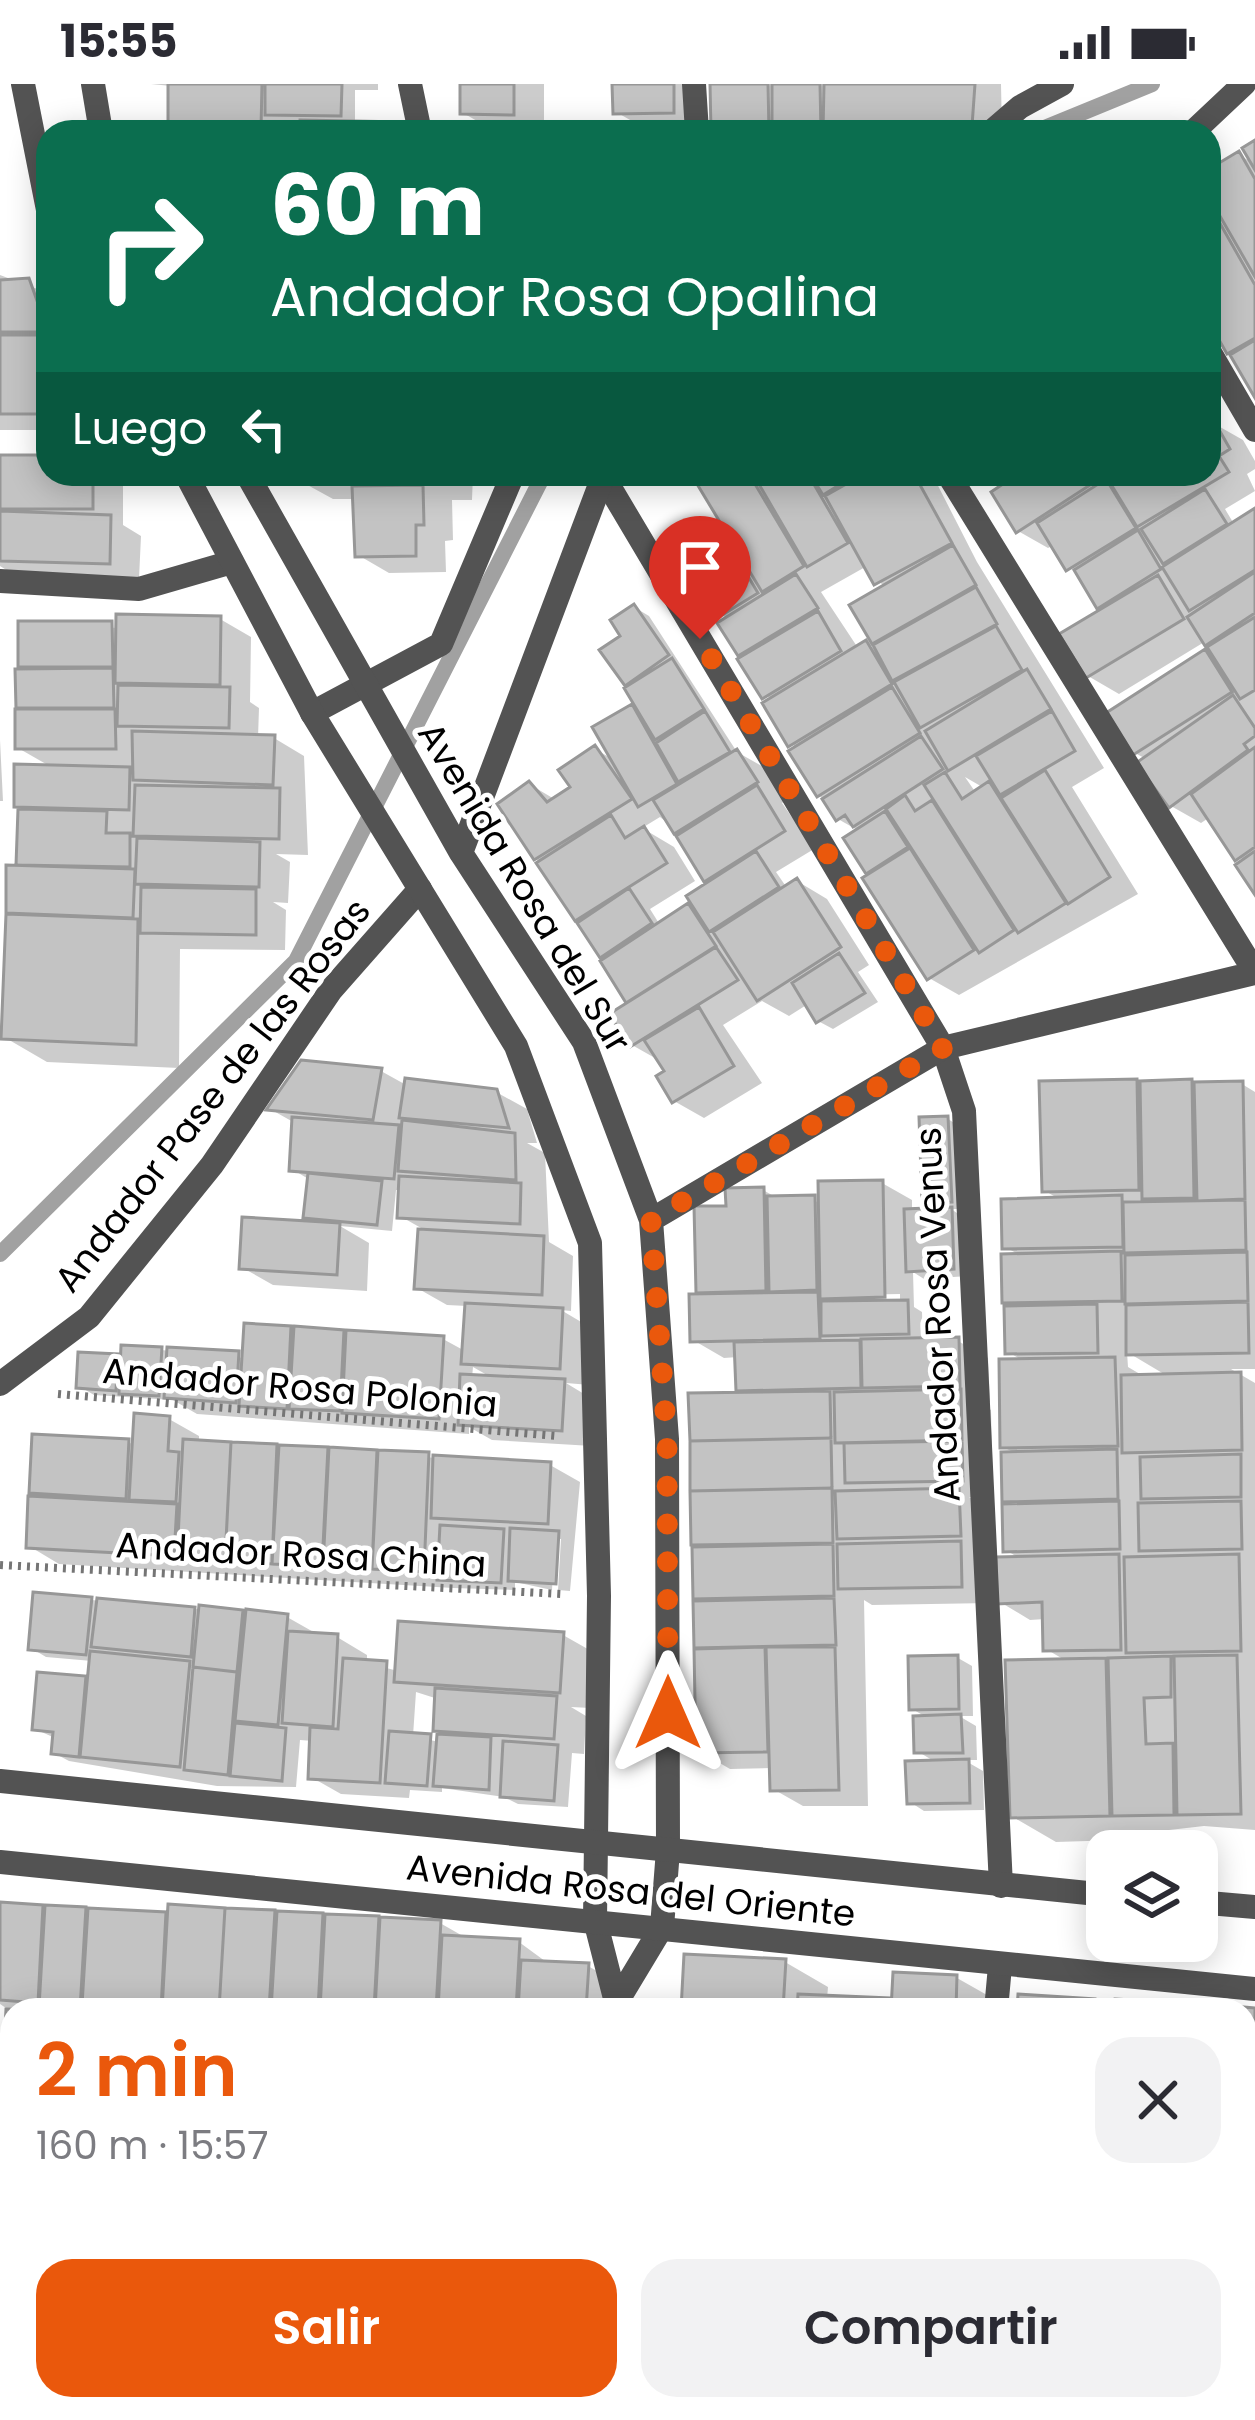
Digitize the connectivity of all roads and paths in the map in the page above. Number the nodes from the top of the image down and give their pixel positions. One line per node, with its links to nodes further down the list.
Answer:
1 (23, 84): 14 (street)
2 (93, 84): 9 (street)
3 (410, 84): 10 (street)
4 (694, 84): 11 (street)
5 (1005, 84): 8 (street)
6 (1062, 84): 8 (street)
7 (1244, 84): 13 (street)
8 (1022, 111): 12 (street)
9 (99, 120)
10 (417, 120)
11 (696, 120)
12 (1009, 120)
13 (1206, 120)
14 (36, 149)
15 (1221, 372): 16 (street)
16 (1255, 430)
17 (192, 486): 23 (street, Avenida Rosa del Sur)
18 (254, 486): 25 (street, Avenida Rosa del Sur)
19 (508, 486): 25 (street)
20 (600, 486): 27 (street)
21 (611, 486): 30 (street, Andador Rosa Venus)
22 (955, 486): 29 (street)
23 (232, 562): 24 (street); 26 (street, Avenida Rosa del Sur)
24 (0, 581)
25 (372, 698): 26 (street); 27 (street, Avenida Rosa del Sur)
26 (311, 713): 28 (street, Avenida Rosa del Sur)
27 (461, 854): 31 (street, Avenida Rosa del Sur)
28 (420, 889): 32 (street, Andador Pase de las Rosas); 34 (street, Avenida Rosa del Sur)
29 (1255, 972): 30 (street)
30 (943, 1048): 31 (street); 41 (street, Andador Rosa Venus)
31 (651, 1220): 39 (street, Avenida Rosa del Sur)
32 (0, 1384)
33 (48, 1393): 34 (path, Andador Rosa Polonia)
34 (595, 1439): 36 (street, Avenida Rosa del Sur)
35 (0, 1565): 36 (path, Andador Rosa China)
36 (599, 1596): 38 (street, Avenida Rosa del Sur)
37 (0, 1781): 38 (street, Avenida Rosa del Oriente)
38 (594, 1844): 39 (street, Avenida Rosa del Oriente); 45 (street, Avenida Rosa del Sur)
39 (668, 1850): 41 (street, Avenida Rosa del Oriente); 46 (street, Avenida Rosa del Sur)
40 (0, 1862): 45 (street, Avenida Rosa del Oriente)
41 (1001, 1886): 42 (street, Avenida Rosa del Oriente)
42 (1086, 1893)
43 (1218, 1904): 44 (street)
44 (1255, 1907)
45 (595, 1920): 46 (street, Avenida Rosa del Oriente); 49 (street, Avenida Rosa del Sur)
46 (662, 1928): 47 (street, Avenida Rosa del Oriente); 50 (street, Avenida Rosa del Sur)
47 (1000, 1966): 48 (street, Avenida Rosa del Oriente); 51 (street)
48 (1255, 1989)
49 (616, 1998)
50 (622, 1998)
51 (997, 1998)

